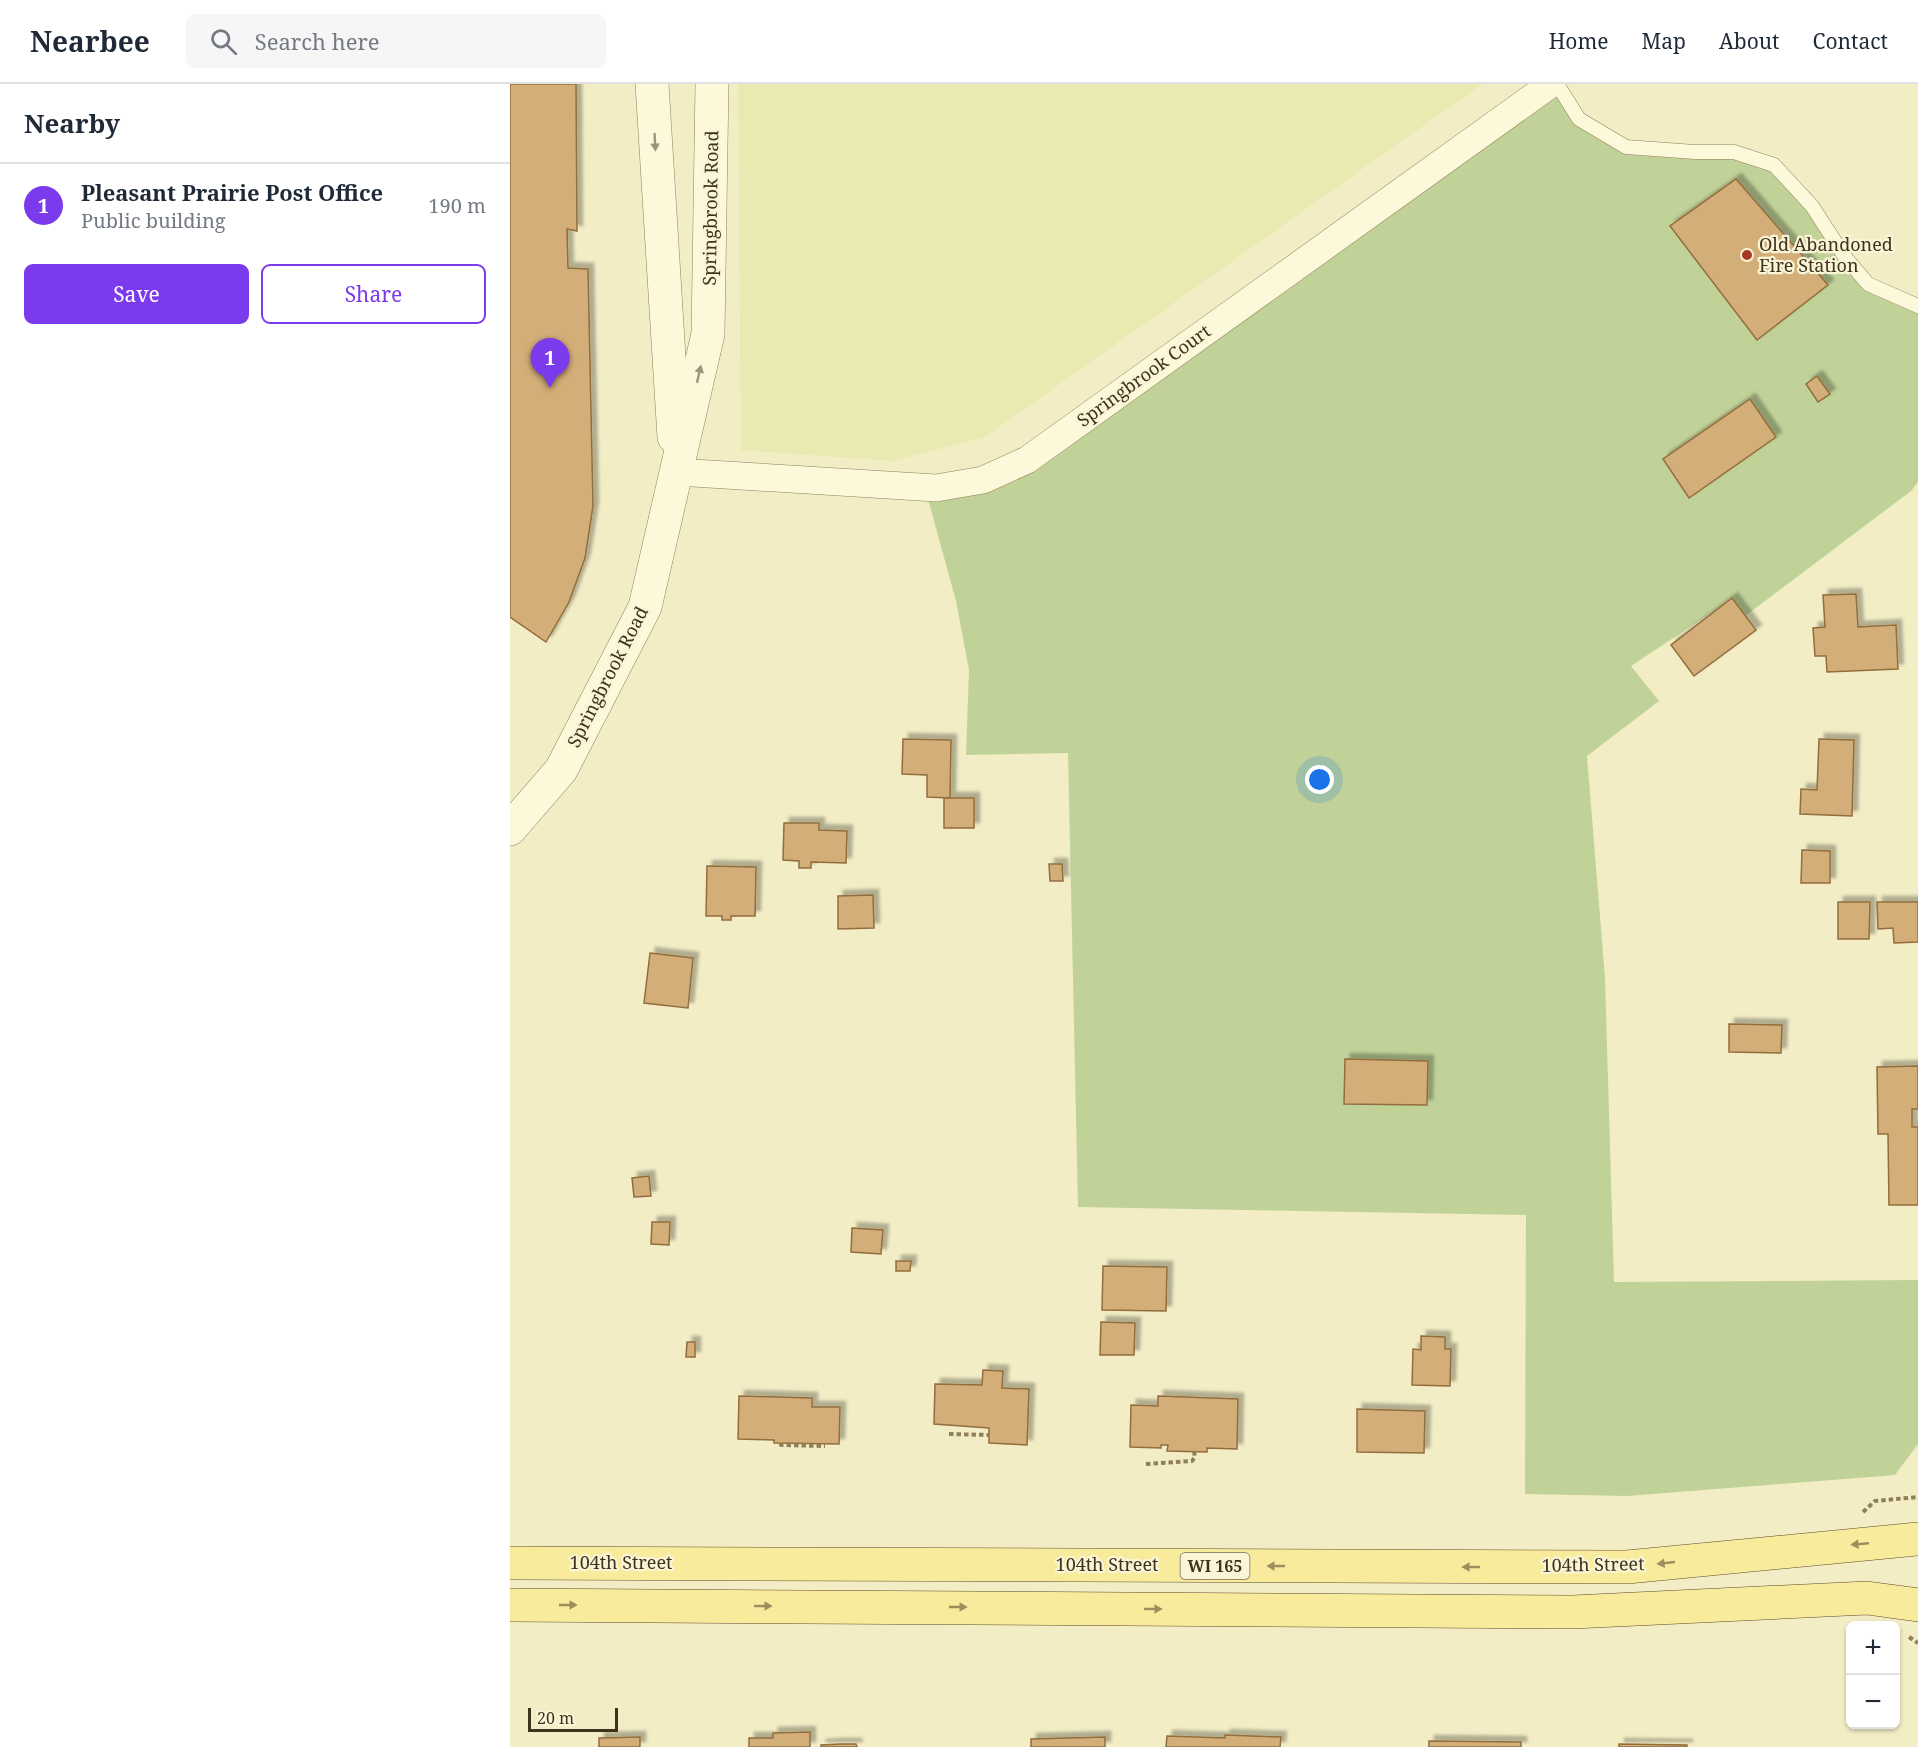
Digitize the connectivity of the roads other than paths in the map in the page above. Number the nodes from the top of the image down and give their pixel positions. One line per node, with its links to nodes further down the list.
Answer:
1 (651, 84): 6 (street, Springbrook Road, one-way to 6)
2 (712, 84): 6 (street, Springbrook Road, one-way to 2)
3 (1551, 84): 6 (street, Springbrook Court)
4 (1557, 84): 5 (lane)
5 (1918, 306)
6 (676, 472): 7 (street, Springbrook Road)
7 (510, 829)
8 (1918, 1539): 9 (main road, 104th Street / WI 165, one-way to 9)
9 (510, 1563)
10 (510, 1605): 11 (main road, one-way to 11)
11 (1918, 1605)

